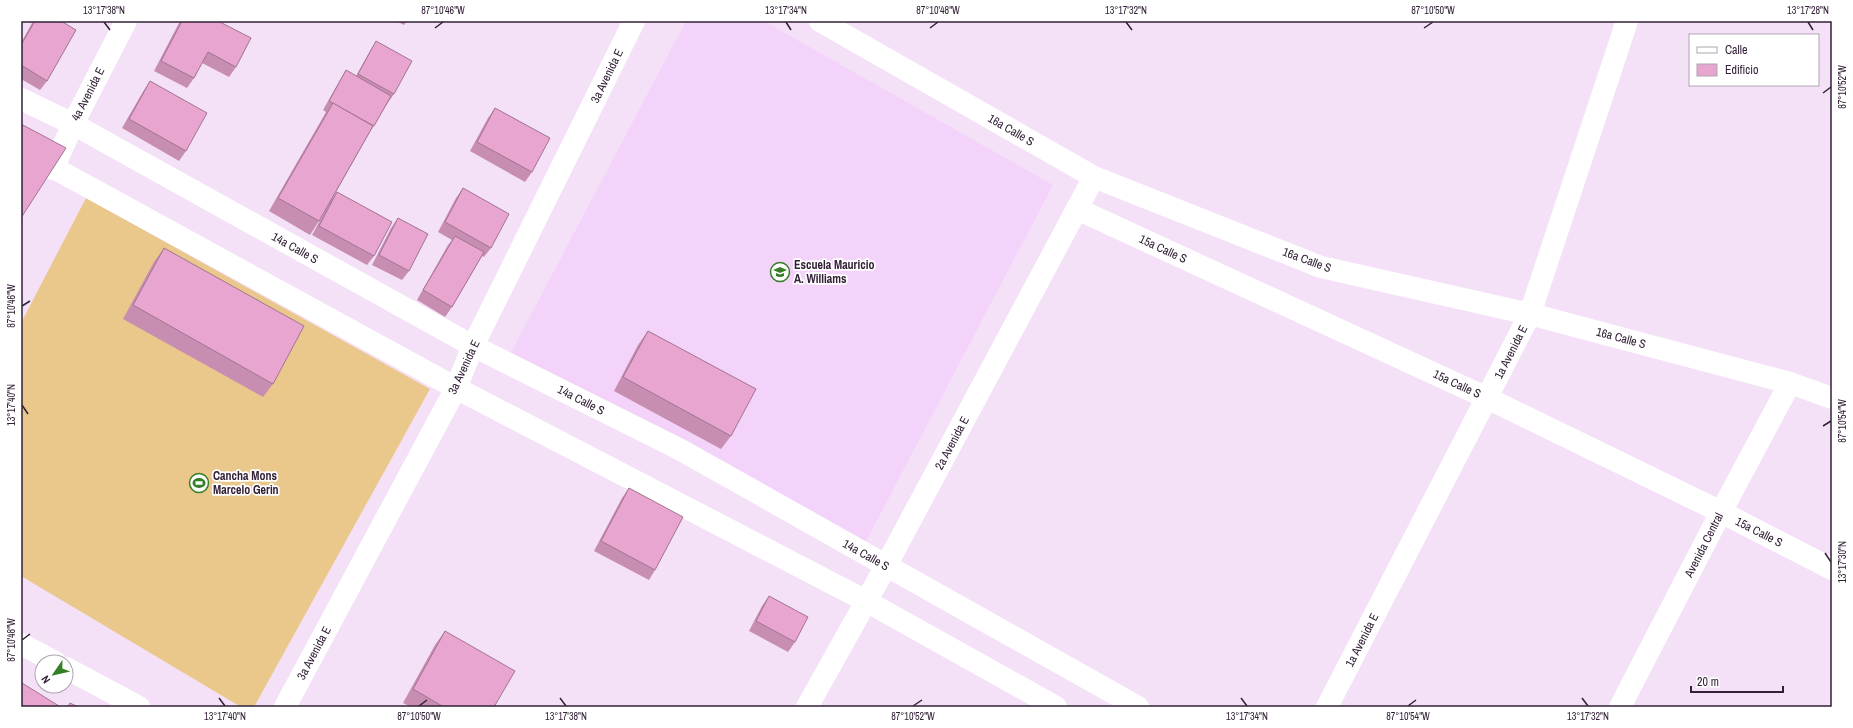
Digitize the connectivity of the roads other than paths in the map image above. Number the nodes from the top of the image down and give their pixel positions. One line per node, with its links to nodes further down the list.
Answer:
1 (126, 21): 6 (street, 4a Avenida E)
2 (634, 21): 12 (street, 3a Avenida E)
3 (820, 21): 9 (street, 16a Calle S)
4 (1627, 21): 11 (street, 1a Avenida E)
5 (21, 99): 6 (street, 14a Calle S)
6 (73, 124): 8 (street, 4a Avenida E); 12 (street, 14a Calle S)
7 (21, 150): 8 (street)
8 (54, 169): 14 (street)
9 (1094, 177): 10 (street, 2a Avenida E); 11 (street, 16a Calle S)
10 (1077, 209): 15 (street, 15a Calle S); 18 (street, 2a Avenida E)
11 (1530, 314): 13 (street, 16a Calle S); 15 (street, 1a Avenida E)
12 (473, 346): 14 (street, 3a Avenida E); 18 (street, 14a Calle S)
13 (1790, 383): 16 (street, 16a Calle S); 17 (street, Avenida Central)
14 (456, 388): 20 (street); 25 (street, 3a Avenida E)
15 (1487, 398): 17 (street, 15a Calle S); 29 (street, 1a Avenida E)
16 (1832, 398)
17 (1721, 512): 19 (street, 15a Calle S); 30 (street, Avenida Central)
18 (886, 566): 20 (street, 2a Avenida E); 28 (street, 14a Calle S)
19 (1832, 569)
20 (866, 601): 26 (street, 2a Avenida E); 27 (street)
21 (21, 644): 22 (street)
22 (40, 654)
23 (74, 672): 24 (street)
24 (139, 707)
25 (285, 707)
26 (807, 707)
27 (1056, 707)
28 (1138, 707)
29 (1327, 707)
30 (1620, 707)

